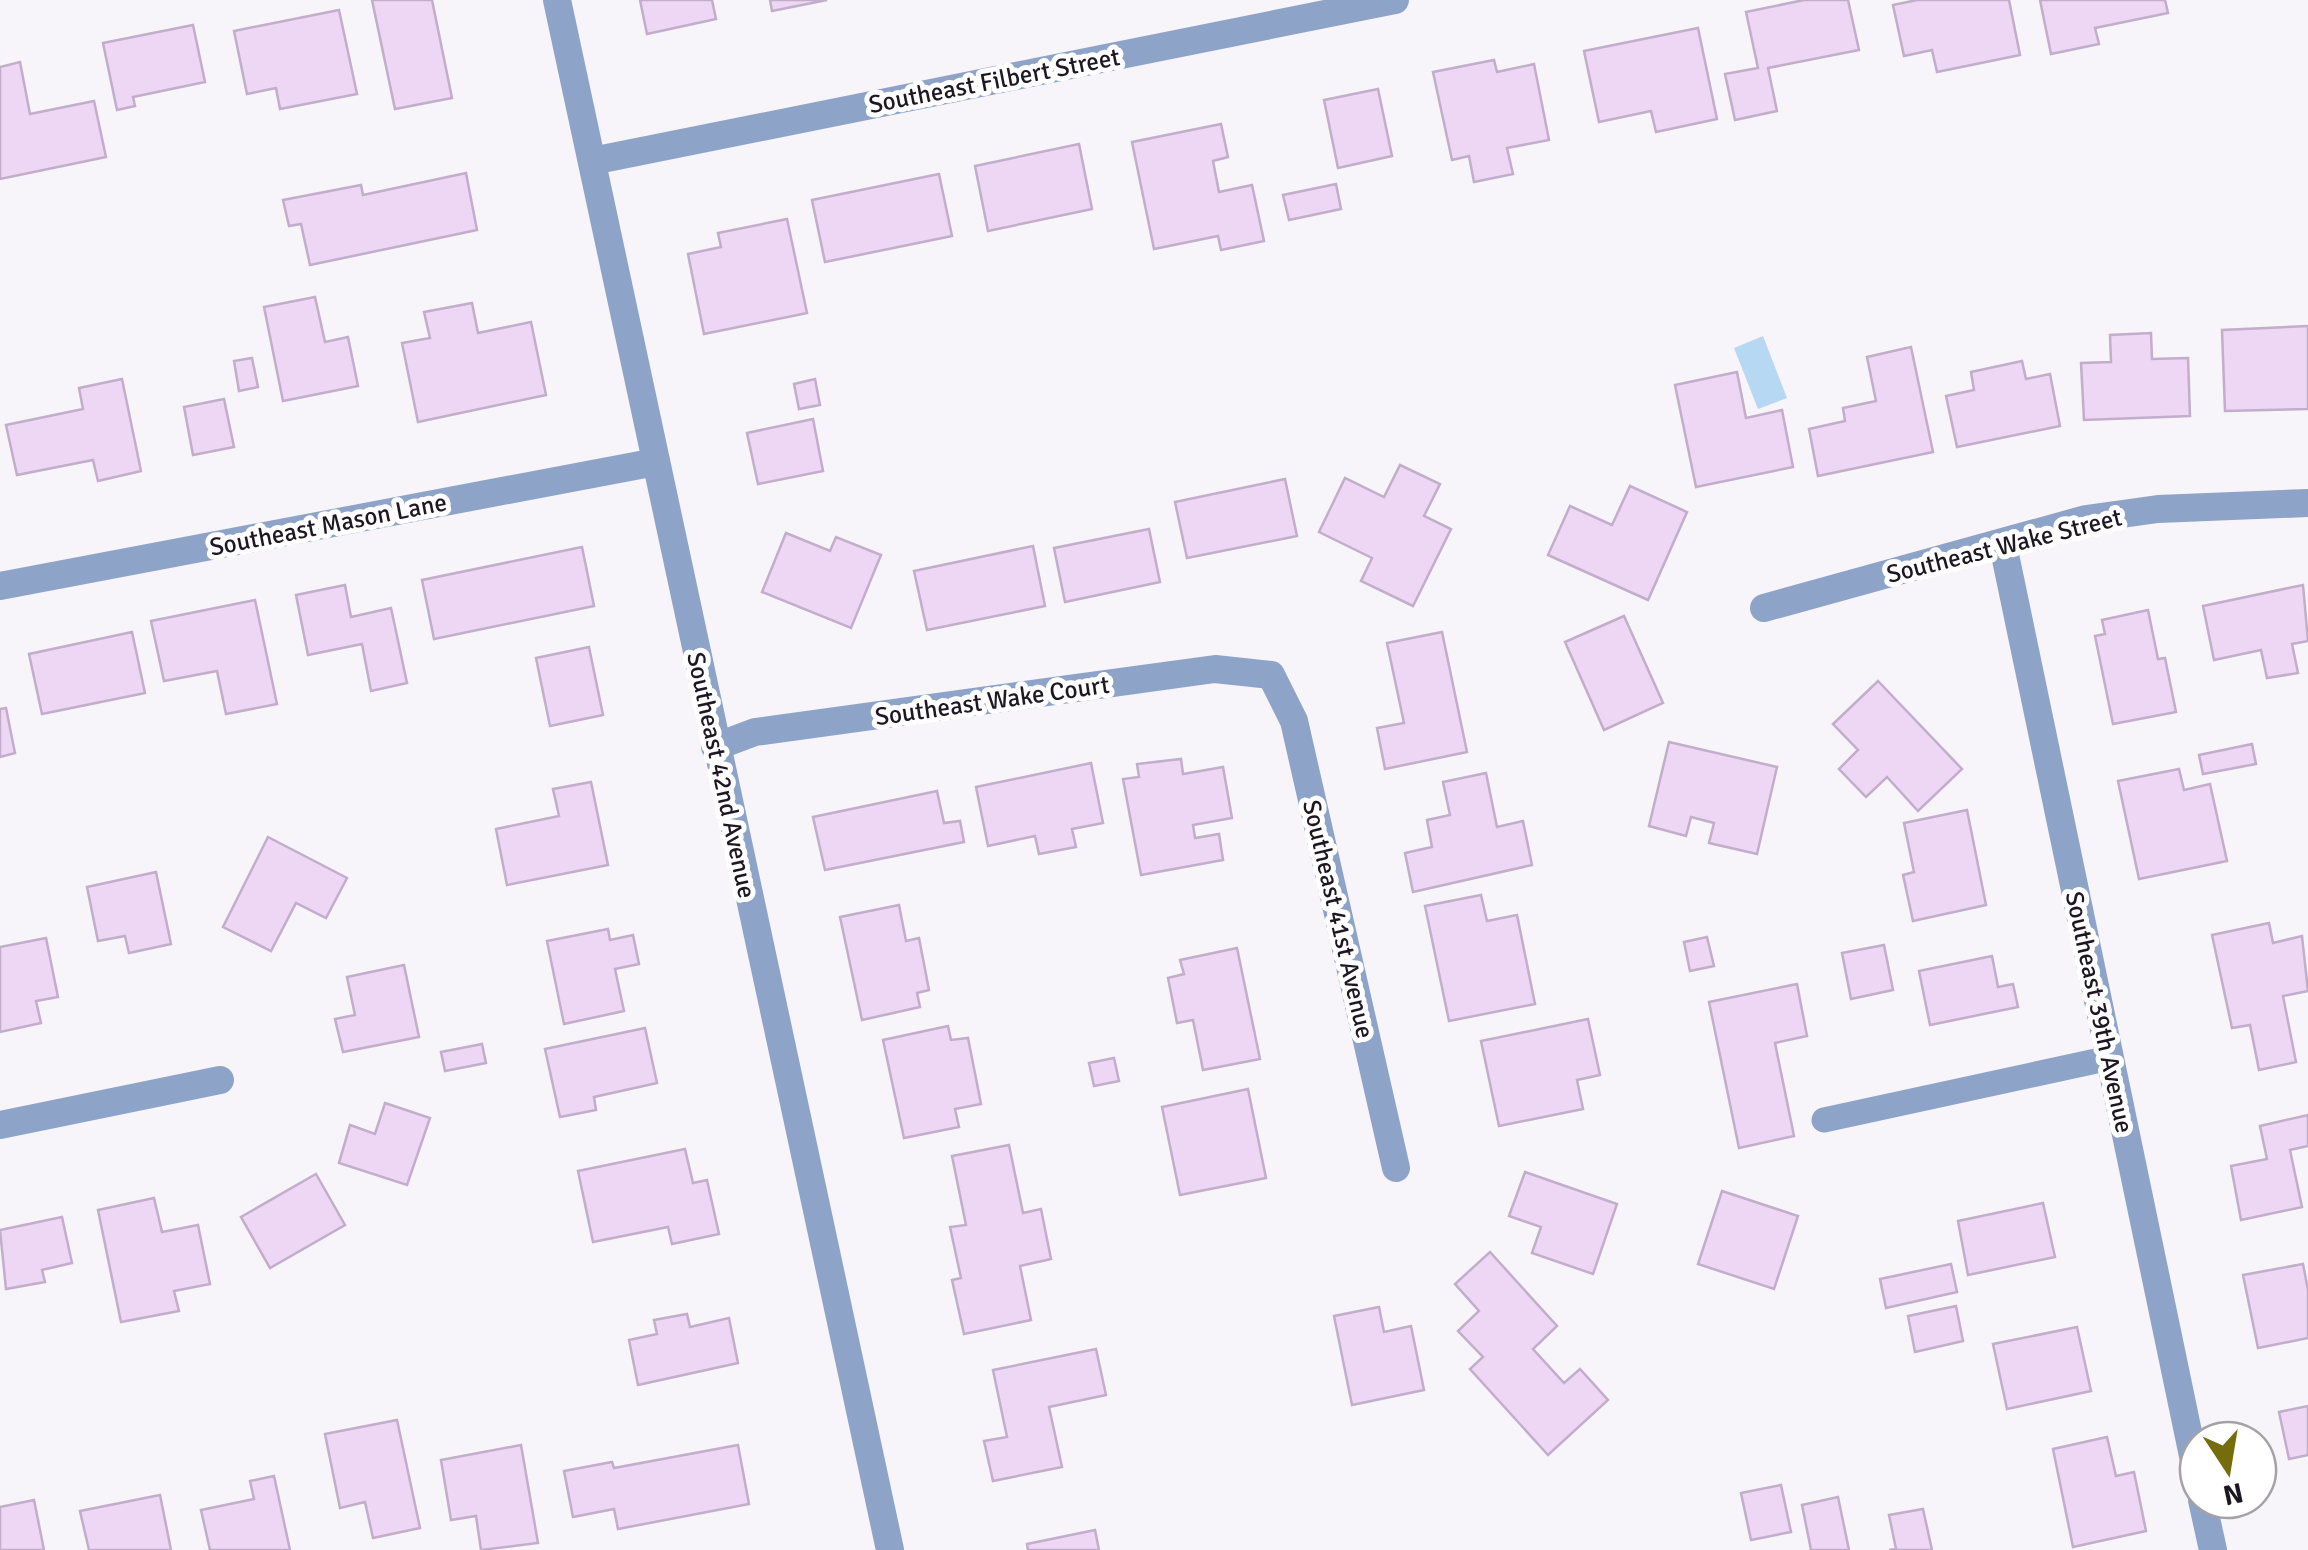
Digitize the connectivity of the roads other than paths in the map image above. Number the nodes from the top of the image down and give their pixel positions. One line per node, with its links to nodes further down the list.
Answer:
1 (557, 0): 3 (street, Southeast 42nd Avenue)
2 (1395, 0): 3 (street, Southeast Filbert Street)
3 (592, 160): 4 (street, Southeast 42nd Avenue)
4 (656, 462): 7 (street, Southeast Mason Lane); 10 (street, Southeast 42nd Avenue)
5 (2308, 503): 6 (street, Southeast Wake Street)
6 (2003, 545): 8 (street, Southeast Wake Street); 11 (street, Southeast 39th Avenue)
7 (0, 586)
8 (1764, 608)
9 (1271, 674): 10 (street, Southeast Wake Court); 15 (street, Southeast 41st Avenue)
10 (716, 746): 18 (street, Southeast 42nd Avenue)
11 (2110, 1058): 13 (lane); 16 (street, Southeast 39th Avenue)
12 (220, 1080): 14 (street)
13 (1824, 1120)
14 (0, 1125)
15 (1396, 1168)
16 (2185, 1420)
17 (2206, 1520): 19 (street)
18 (890, 1550)
19 (2213, 1550)

